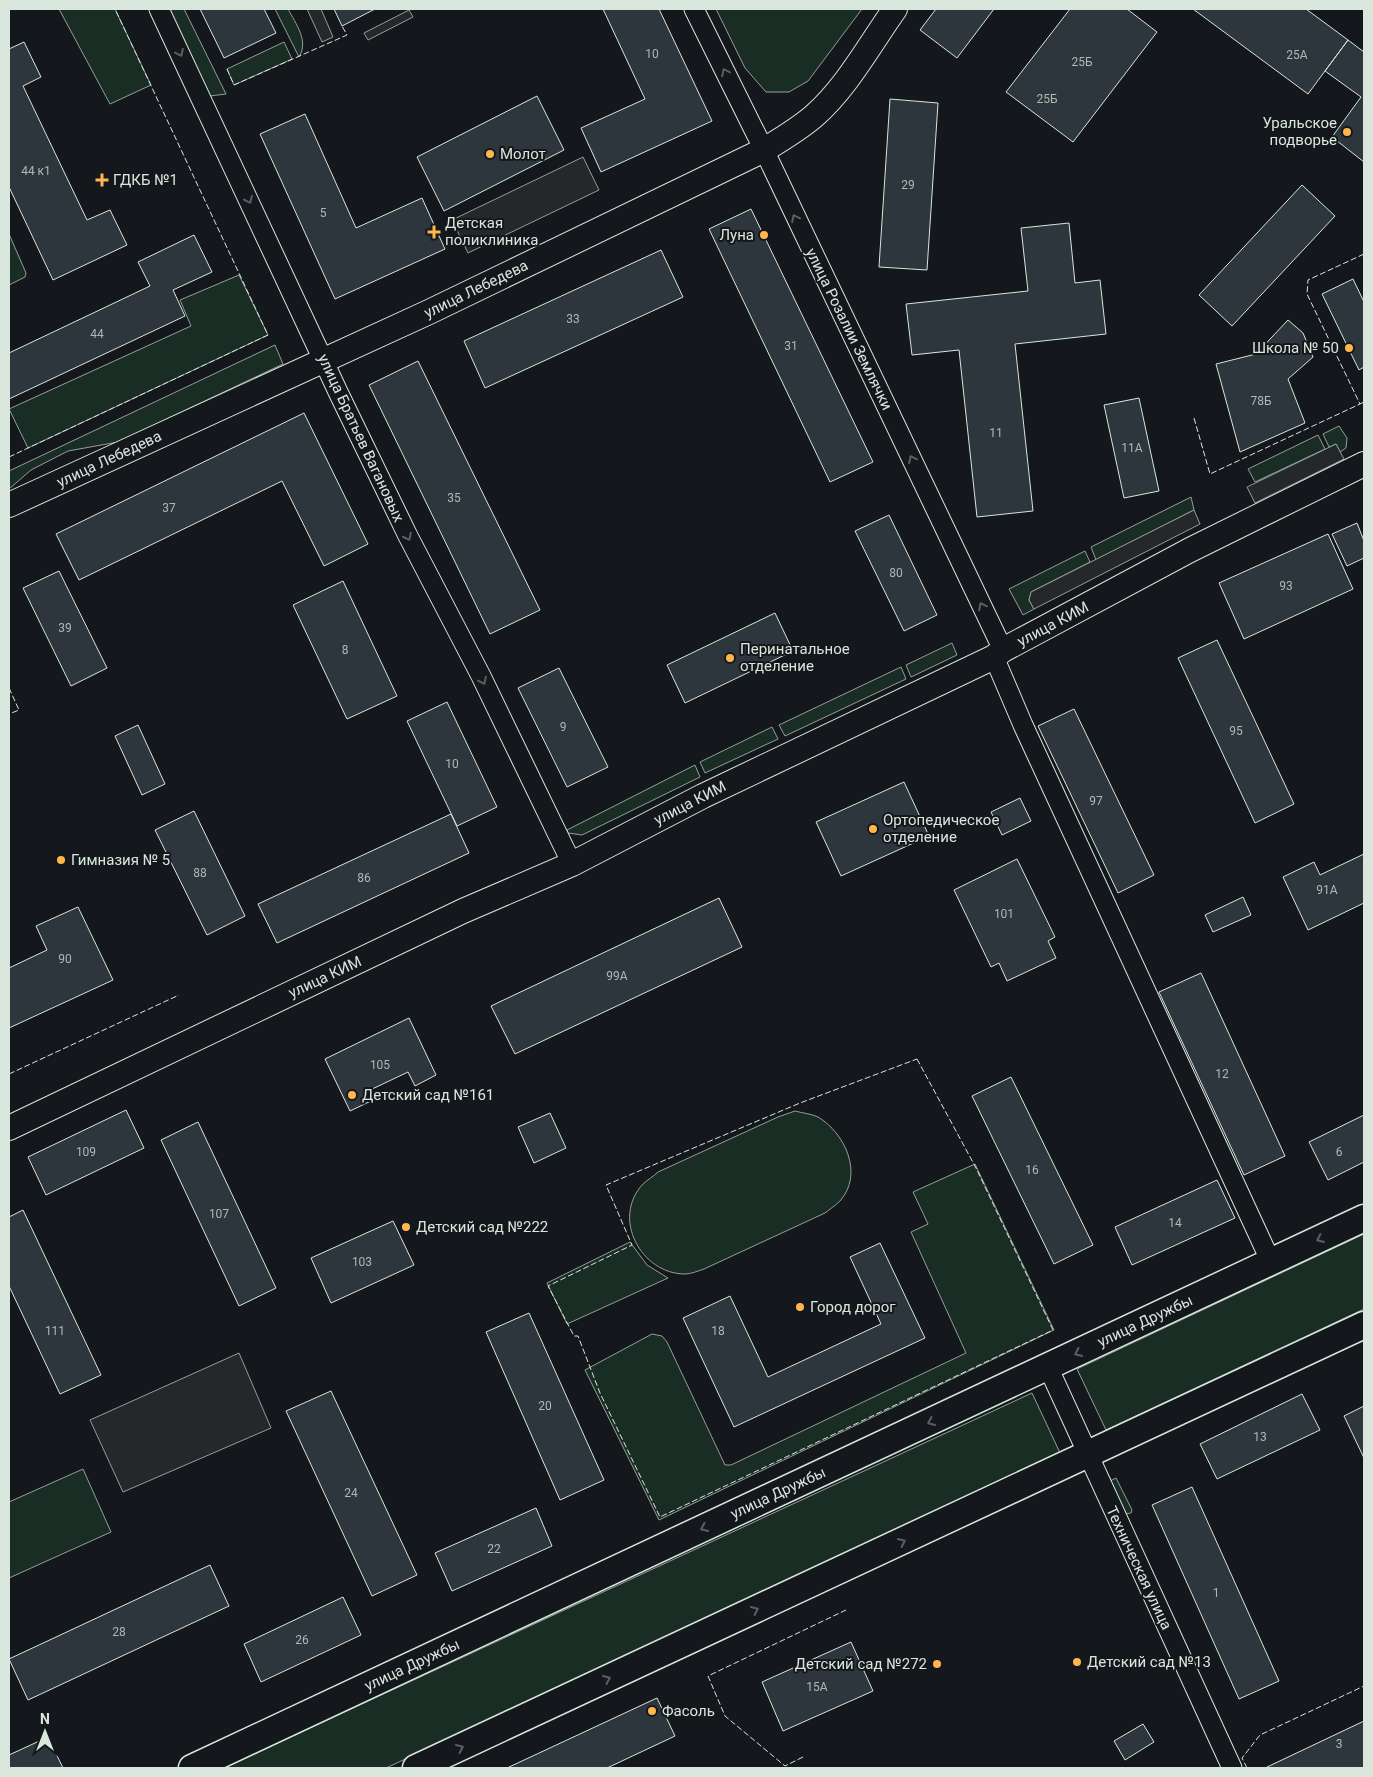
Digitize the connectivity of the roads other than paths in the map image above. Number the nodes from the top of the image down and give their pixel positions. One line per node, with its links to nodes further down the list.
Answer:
1 (159, 9): 5 (street, улица Братьев Вагановых, one-way to 5)
2 (694, 9): 4 (street, улица Розалии Землячки, one-way to 2)
3 (895, 9): 4 (street, улица Лебедева)
4 (764, 150): 5 (street, улица Лебедева); 8 (street, улица Розалии Землячки, one-way to 4)
5 (325, 361): 7 (street, улица Лебедева); 9 (street, улица Братьев Вагановых, one-way to 9)
6 (1364, 464): 8 (street, улица КИМ)
7 (9, 505)
8 (999, 654): 9 (street, улица КИМ); 12 (street, улица Розалии Землячки)
9 (572, 864): 10 (street, улица КИМ)
10 (9, 1128)
11 (1364, 1218): 12 (main road, улица Дружбы, one-way to 12)
12 (1271, 1262): 14 (main road, улица Дружбы, one-way to 14)
13 (1364, 1325): 15 (main road)
14 (1048, 1366): 15 (street, Техническая улица); 16 (main road, улица Дружбы, one-way to 16)
15 (1088, 1454): 17 (main road, one-way to 15); 18 (street, Техническая улица)
16 (192, 1768)
17 (416, 1768)
18 (1232, 1768)

